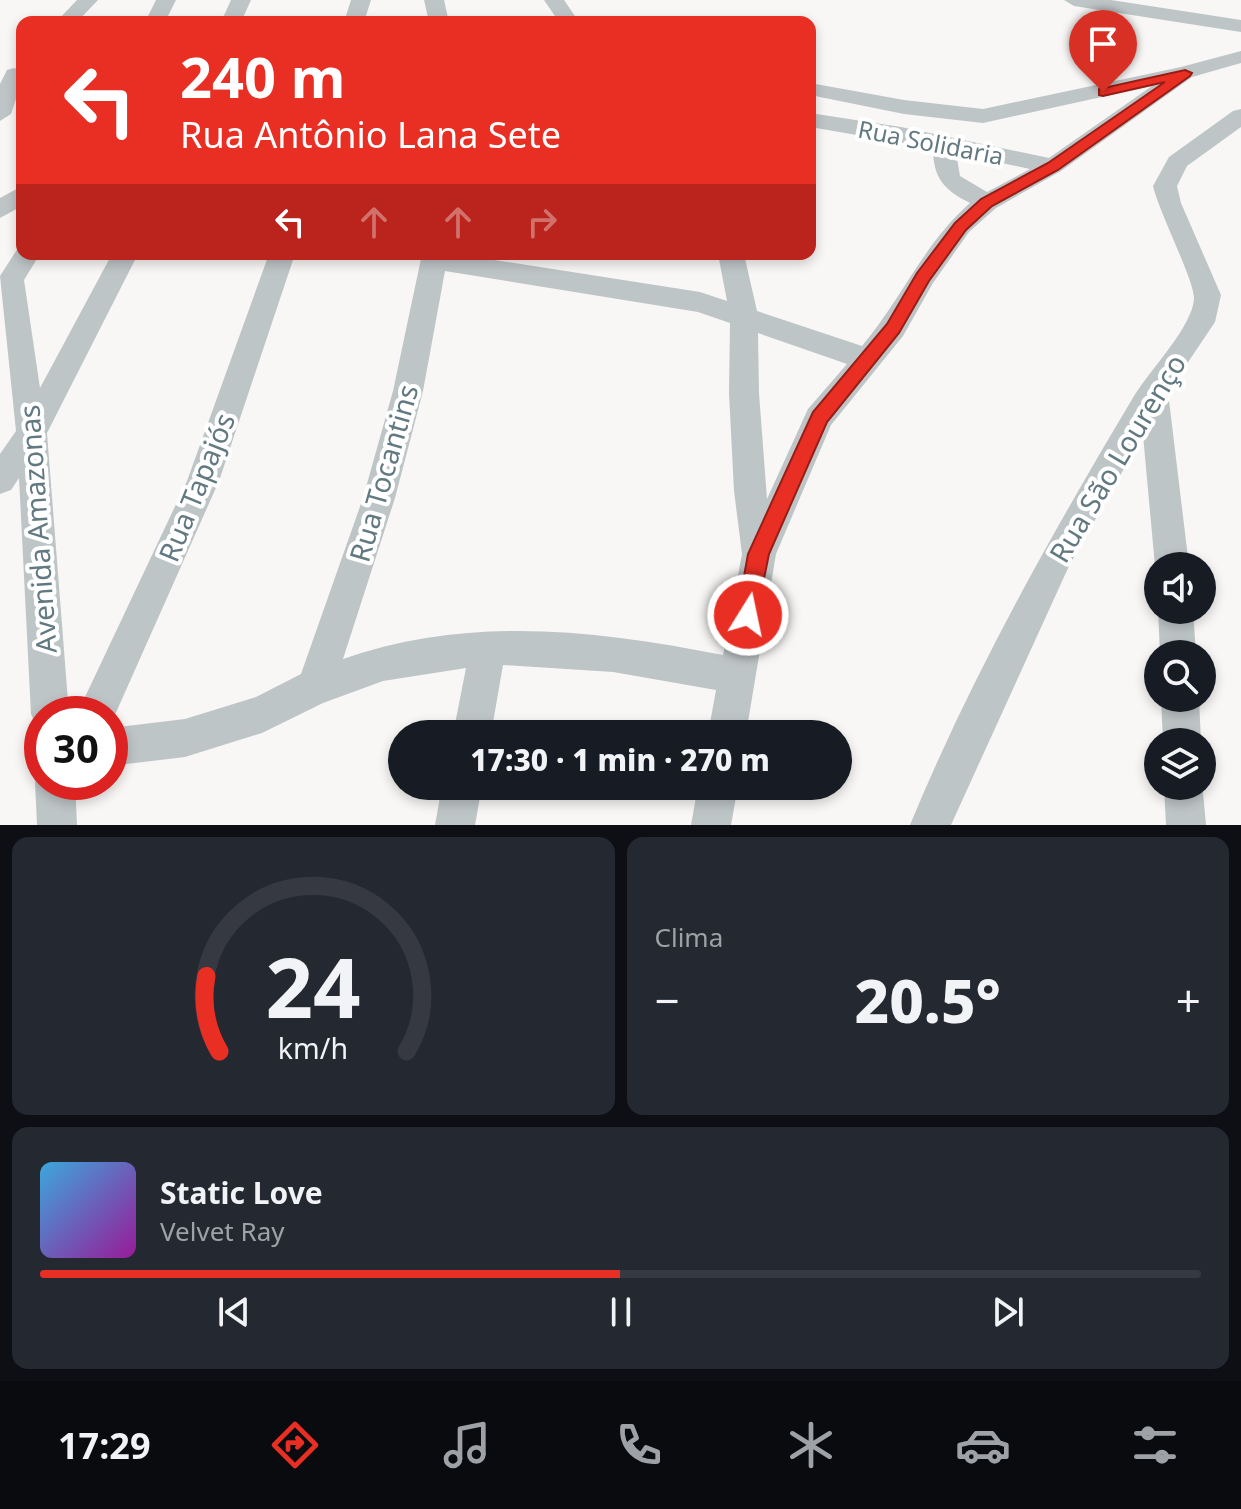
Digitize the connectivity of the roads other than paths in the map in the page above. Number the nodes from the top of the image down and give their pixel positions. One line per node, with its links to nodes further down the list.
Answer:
1 (88, 0): 3 (street)
2 (1074, 0): 4 (street)
3 (72, 16)
4 (1241, 26)
5 (1241, 57): 6 (street)
6 (1185, 73): 8 (street); 13 (street)
7 (12, 75): 9 (street)
8 (816, 90)
9 (0, 114)
10 (1241, 116): 23 (street, Rua São Lourenço)
11 (816, 121): 12 (street, Rua Solidaria)
12 (944, 143): 13 (street, Rua Solidaria); 14 (street)
13 (1053, 166): 14 (street)
14 (987, 202): 22 (street)
15 (122, 260): 24 (street)
16 (280, 260): 32 (street, Rua Tapajós)
17 (434, 260): 30 (street, Rua Tocantins)
18 (453, 260): 21 (street)
19 (732, 260): 21 (street)
20 (13, 275): 24 (street, Avenida Amazonas)
21 (744, 316): 22 (street); 27 (street)
22 (867, 359): 27 (street)
23 (1153, 390): 26 (street); 43 (street, Rua São Lourenço)
24 (32, 433): 25 (street); 31 (street, Avenida Amazonas)
25 (0, 480)
26 (1170, 552)
27 (759, 554): 29 (street)
28 (488, 647): 29 (street); 30 (street); 33 (street)
29 (737, 676): 34 (street)
30 (315, 687): 35 (street)
31 (49, 696)
32 (104, 696)
33 (475, 720)
34 (729, 720)
35 (128, 745)
36 (56, 800): 40 (street)
37 (459, 800): 41 (street)
38 (715, 800): 42 (street)
39 (1185, 800): 44 (street)
40 (57, 825)
41 (455, 825)
42 (711, 825)
43 (930, 825)
44 (1186, 825)

